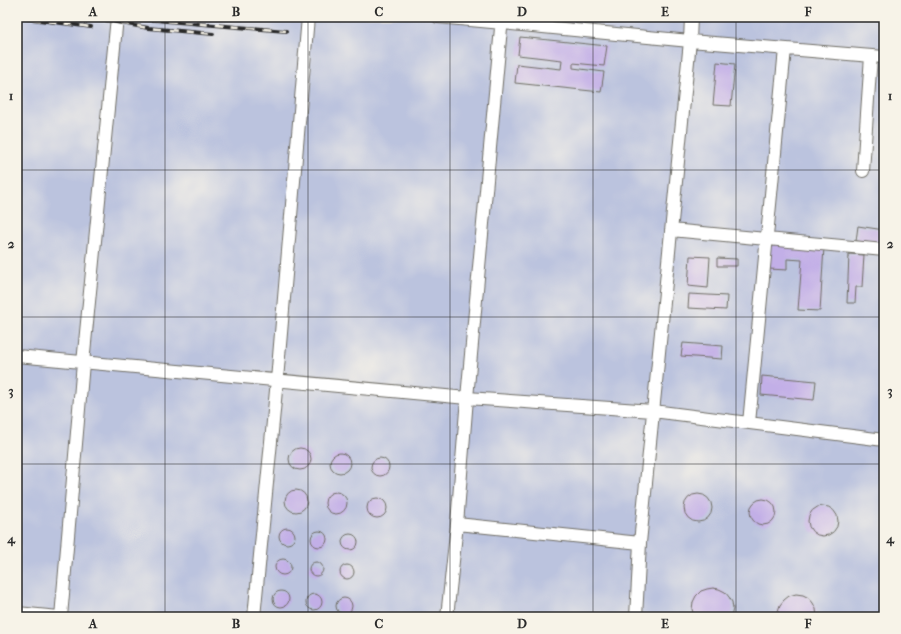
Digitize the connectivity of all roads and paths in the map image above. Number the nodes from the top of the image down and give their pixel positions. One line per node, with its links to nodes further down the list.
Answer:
1 (117, 17): 15 (lane)
2 (308, 17): 16 (lane)
3 (438, 17): 5 (lane)
4 (691, 17): 6 (lane)
5 (502, 20): 6 (lane); 17 (lane)
6 (690, 41): 7 (lane); 11 (lane)
7 (785, 49): 8 (lane); 12 (lane)
8 (871, 56): 9 (lane); 10 (lane)
9 (884, 57)
10 (862, 171)
11 (671, 230): 12 (lane); 18 (lane)
12 (767, 240): 13 (lane); 19 (lane)
13 (884, 250)
14 (17, 356): 15 (lane)
15 (83, 362): 16 (lane); 24 (lane)
16 (277, 380): 17 (lane); 25 (lane)
17 (467, 398): 18 (lane); 21 (lane)
18 (653, 411): 19 (lane); 22 (lane)
19 (750, 423): 20 (lane)
20 (884, 440)
21 (457, 524): 22 (lane); 26 (lane)
22 (640, 543): 27 (lane)
23 (17, 613): 24 (lane)
24 (60, 617)
25 (254, 617)
26 (447, 617)
27 (636, 617)

